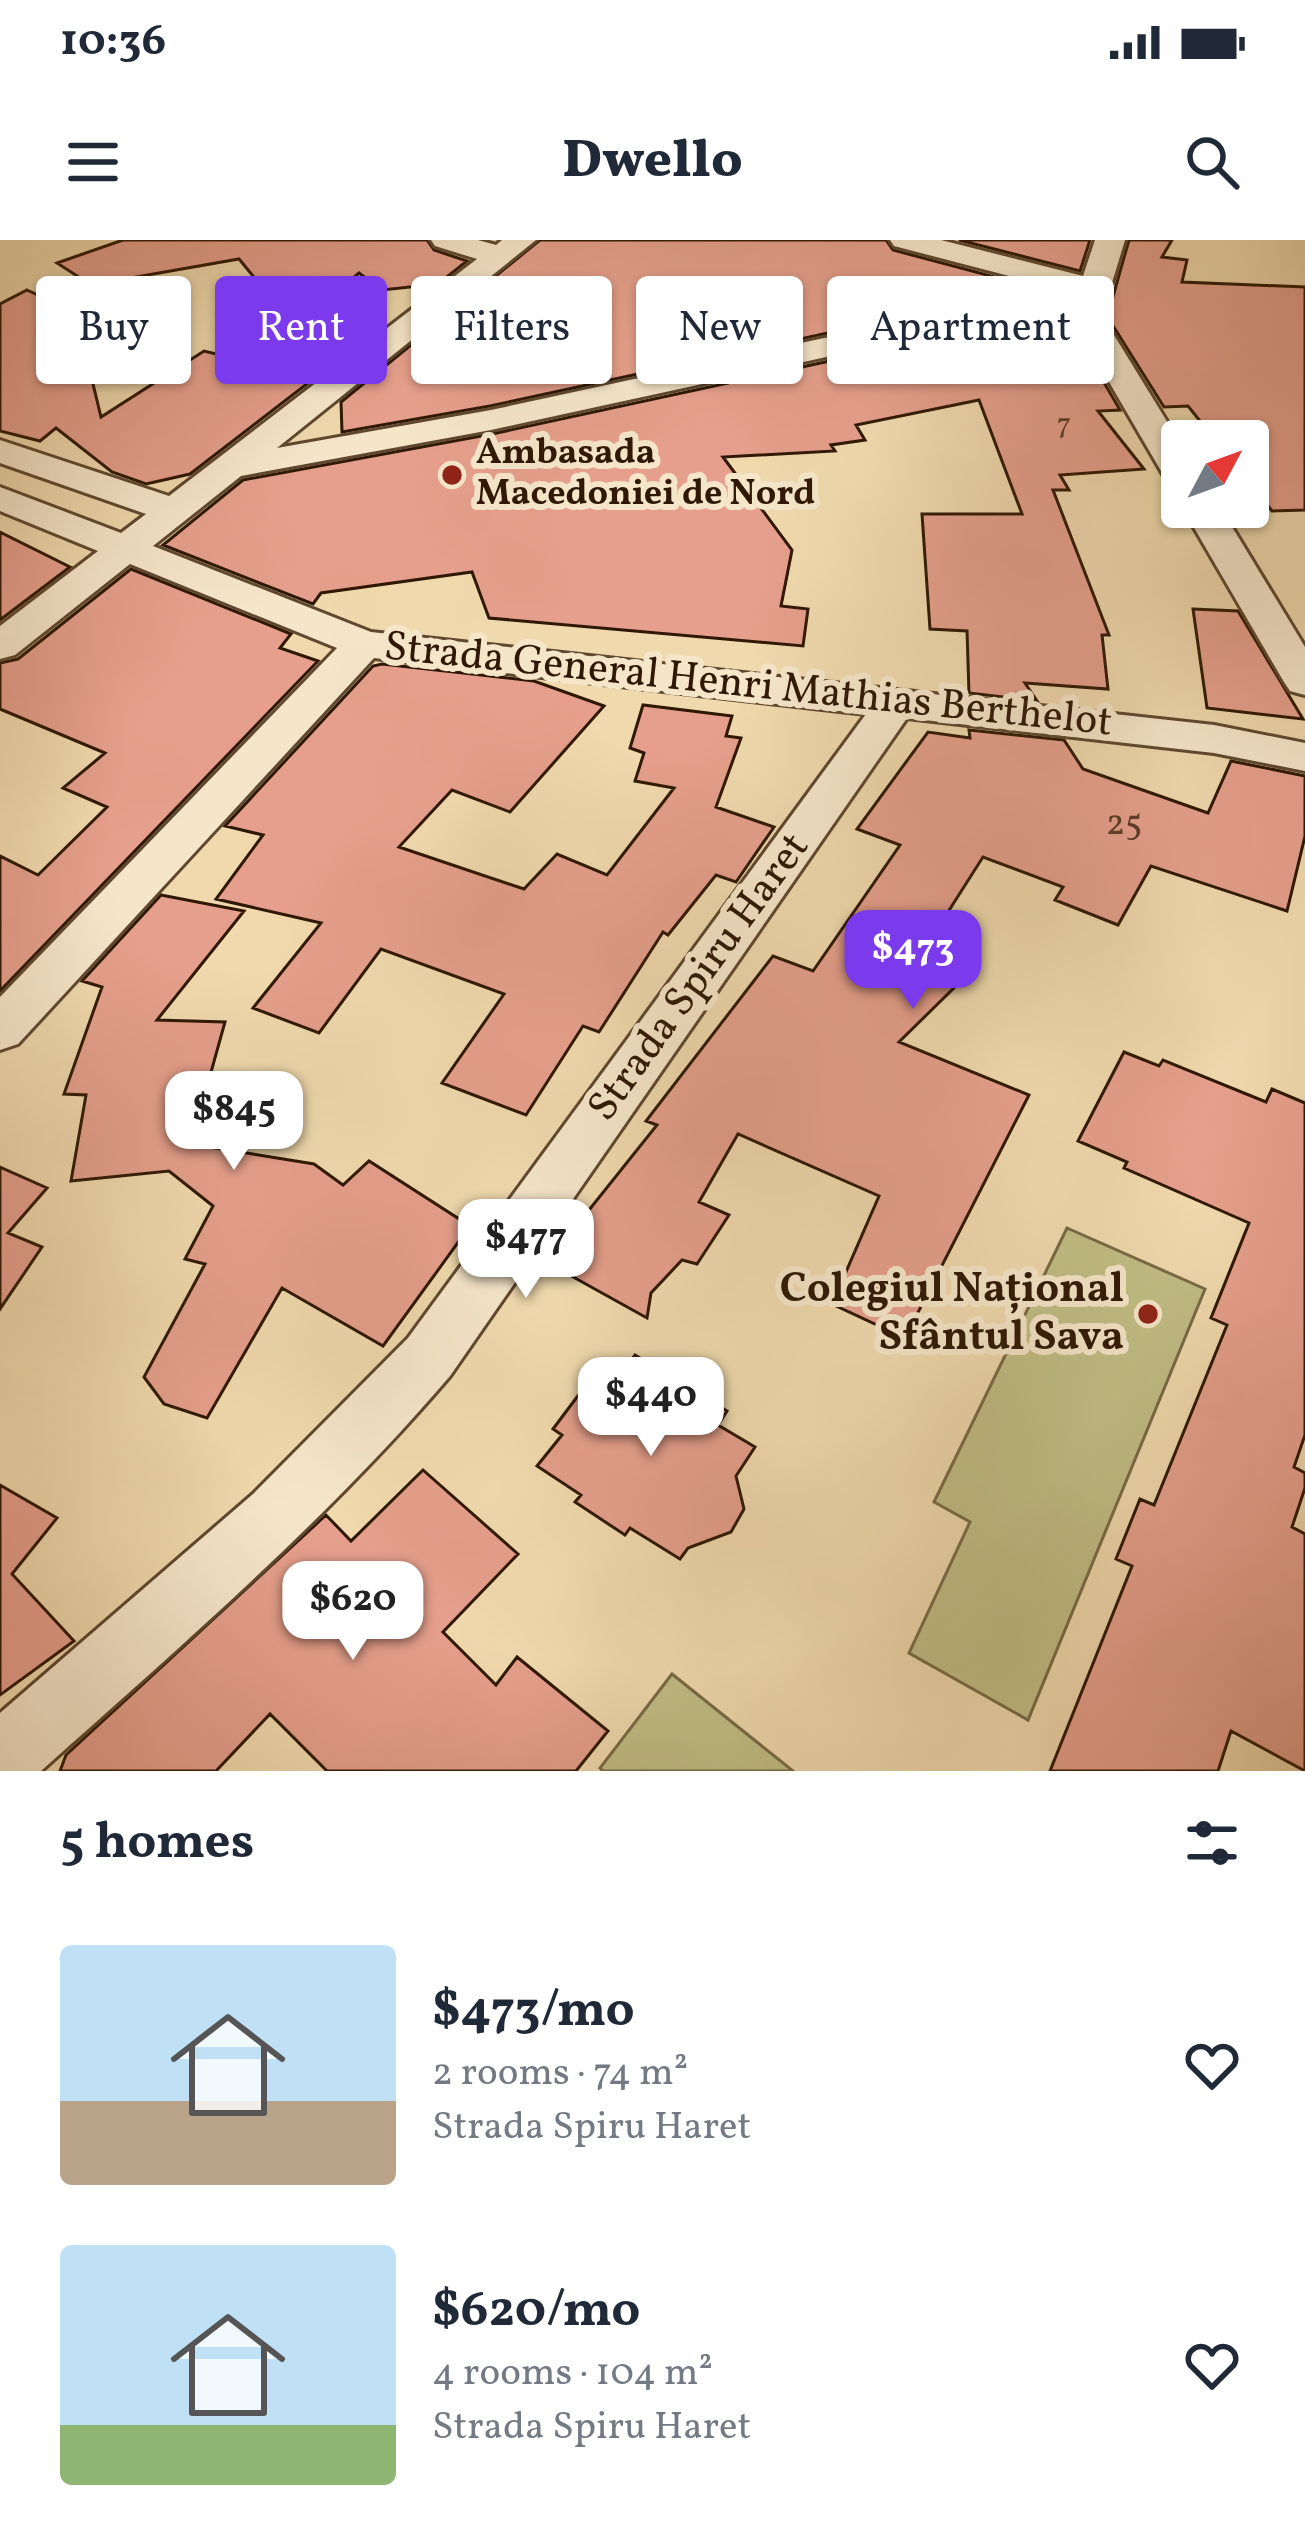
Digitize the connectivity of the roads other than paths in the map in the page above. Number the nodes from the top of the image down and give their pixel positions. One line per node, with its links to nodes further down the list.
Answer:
1 (446, 240): 4 (street)
2 (905, 240): 5 (street)
3 (1110, 240): 6 (street)
4 (511, 248): 11 (street)
5 (1044, 276)
6 (1098, 276)
7 (827, 347): 11 (street)
8 (1114, 362): 9 (street)
9 (1161, 441)
10 (0, 451): 13 (street)
11 (229, 467): 13 (street)
12 (0, 498): 15 (street, Strada General Henri Mathias Berthelot)
13 (172, 510): 15 (street)
14 (1213, 528): 18 (street)
15 (124, 547): 16 (street, Strada General Henri Mathias Berthelot); 17 (street)
16 (364, 644): 19 (street, Strada General Henri Mathias Berthelot); 21 (street)
17 (0, 646)
18 (1305, 682)
19 (896, 704): 20 (street, Strada General Henri Mathias Berthelot); 22 (street, Strada Spiru Haret)
20 (1305, 757)
21 (9, 1006)
22 (0, 1760)

